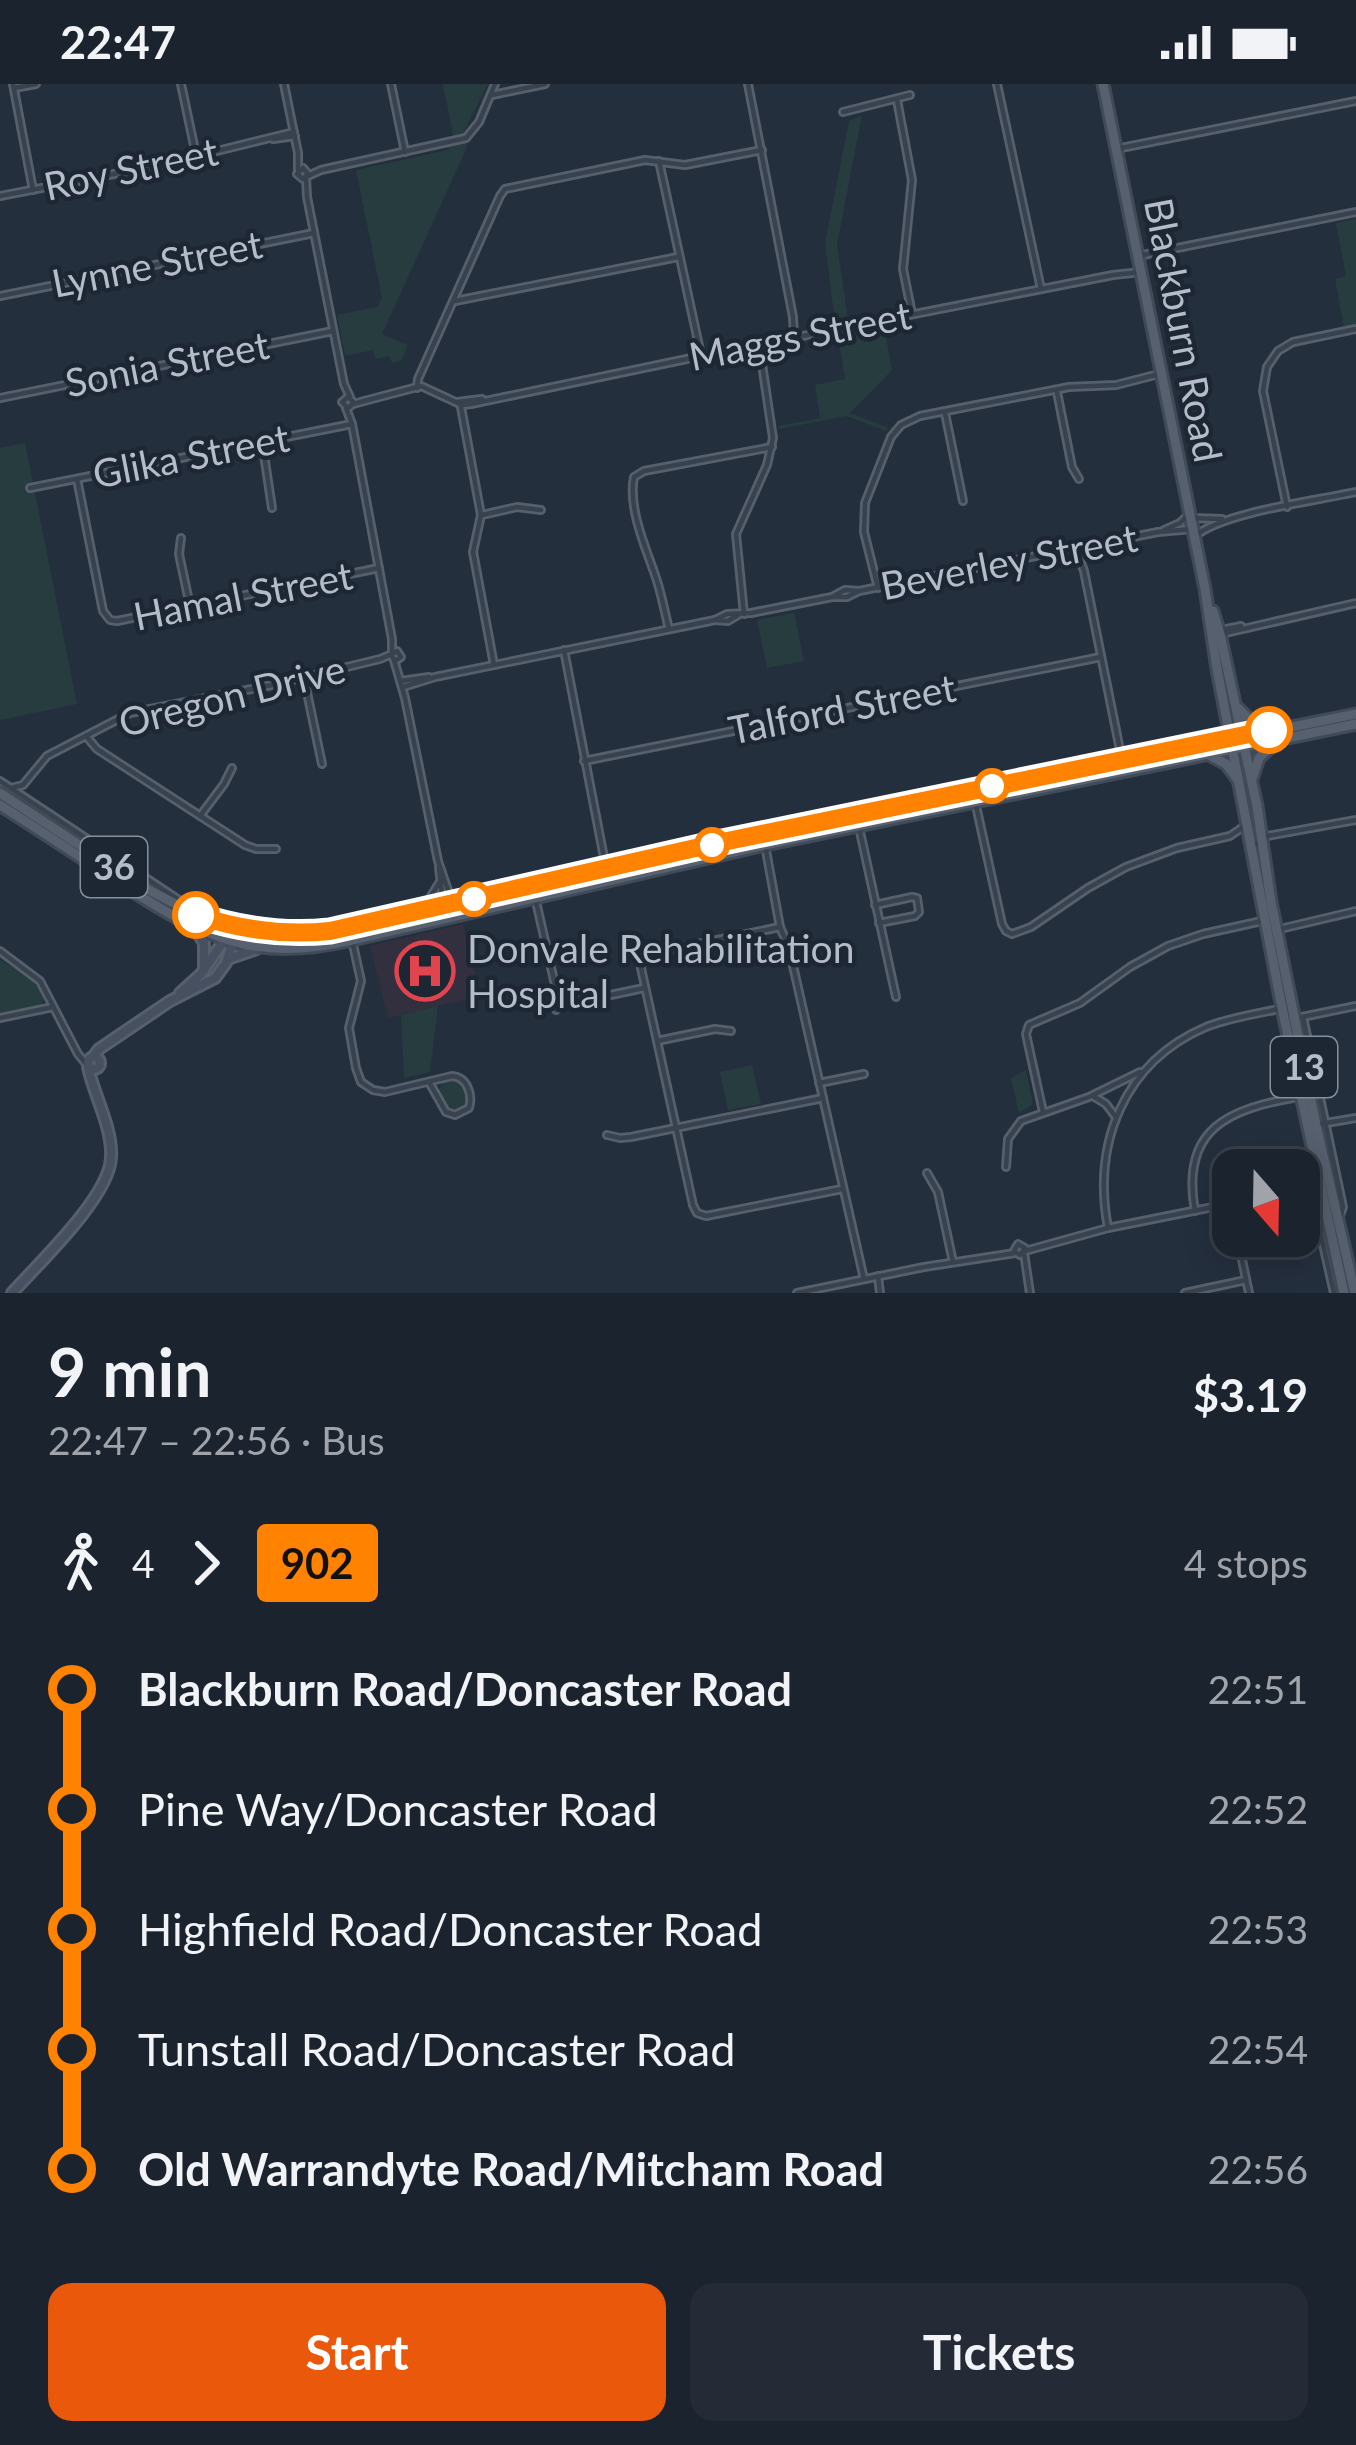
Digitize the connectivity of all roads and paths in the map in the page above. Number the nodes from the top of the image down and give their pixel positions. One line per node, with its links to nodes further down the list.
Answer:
1 (36, 84): 10 (street)
2 (181, 84): 20 (street)
3 (284, 84): 16 (street)
4 (391, 84): 19 (street)
5 (495, 84): 11 (street)
6 (545, 84): 11 (street)
7 (748, 84): 18 (street)
8 (997, 84): 29 (street)
9 (1103, 84): 17 (main road, Blackburn Road / 13)
10 (14, 86): 23 (street)
11 (492, 94): 19 (street)
12 (910, 95): 13 (street)
13 (897, 100): 15 (street); 32 (street)
14 (1356, 101): 17 (street)
15 (843, 112)
16 (294, 134): 20 (street, Roy Street); 22 (street)
17 (1116, 149): 28 (main road, Blackburn Road / 13)
18 (761, 150): 21 (street); 35 (street)
19 (405, 152): 22 (street)
20 (196, 156): 23 (street, Roy Street)
21 (659, 161): 27 (street); 31 (street)
22 (304, 173): 26 (street)
23 (33, 190): 24 (street, Roy Street)
24 (0, 196)
25 (1356, 212): 28 (street, Maggs Street)
26 (314, 233): 30 (street, Lynne Street); 34 (street)
27 (678, 256): 31 (street); 37 (street)
28 (1139, 265): 29 (street, Maggs Street); 38 (main road, Blackburn Road / 13)
29 (1038, 290): 32 (street, Maggs Street)
30 (0, 296)
31 (453, 298): 39 (street)
32 (912, 314): 35 (street, Maggs Street)
33 (1356, 329): 53 (street)
34 (333, 331): 41 (street, Sonia Street); 42 (street)
35 (797, 337): 36 (street, Maggs Street)
36 (756, 345): 37 (street, Maggs Street); 47 (street)
37 (698, 356): 43 (street, Maggs Street)
38 (1162, 376): 40 (street); 58 (main road, Blackburn Road / 13)
39 (417, 388): 42 (street); 43 (street)
40 (1057, 390): 44 (street); 49 (street)
41 (0, 398)
42 (350, 402): 45 (street)
43 (460, 402): 56 (street)
44 (945, 411): 52 (street); 63 (street)
45 (352, 424): 46 (street, Glika Street); 62 (street)
46 (262, 441): 48 (street, Glika Street); 54 (street)
47 (772, 447): 66 (street); 67 (street)
48 (76, 479): 50 (street, Glika Street); 65 (street, Hamal Street)
49 (1079, 479)
50 (30, 488)
51 (1356, 492): 53 (street, Beverley Street)
52 (963, 501)
53 (1287, 507): 57 (street, Beverley Street)
54 (272, 508)
55 (541, 510): 56 (street)
56 (481, 515): 72 (street)
57 (1227, 519): 58 (street, Beverley Street); 58 (street, Beverley Street)
58 (1192, 524): 59 (street, Beverley Street); 59 (street, Beverley Street); 68 (main road, Blackburn Road / 13)
59 (1158, 532): 61 (street, Beverley Street)
60 (181, 538): 65 (street)
61 (1079, 548): 63 (street, Beverley Street); 71 (street)
62 (379, 568): 65 (street, Hamal Street); 70 (street)
63 (875, 588): 66 (street, Beverley Street)
64 (1356, 604): 68 (street)
65 (190, 606)
66 (745, 614): 67 (street, Beverley Street)
67 (667, 630): 69 (street, Beverley Street)
68 (1217, 632): 75 (main road, Blackburn Road / 13); 81 (main road, Blackburn Road / 13)
69 (562, 651): 72 (street, Beverley Street); 84 (street)
70 (395, 656): 73 (street, Oregon Drive); 74 (street)
71 (1101, 657): 83 (street); 84 (street, Talford Street)
72 (496, 664): 74 (street, Beverley Street)
73 (304, 677): 79 (street, Oregon Drive); 85 (street)
74 (401, 680): 102 (street)
75 (1234, 704): 78 (main road); 81 (main road, Blackburn Road / 13)
76 (1356, 714): 78 (main road, 36)
77 (1356, 724): 80 (main road, 36)
78 (1269, 730): 81 (main road, 36)
79 (86, 736): 87 (street, Oregon Drive); 94 (street)
80 (1285, 739): 81 (main road, 36); 89 (main road)
81 (1238, 742): 82 (main road, 36); 83 (main road, 36); 89 (main road, Blackburn Road / 13)
82 (1208, 756): 89 (main road); 92 (main road, 36)
83 (1122, 760): 99 (main road, 36)
84 (584, 761): 103 (street)
85 (322, 764)
86 (232, 768): 94 (street)
87 (29, 780): 90 (street, Oregon Drive); 91 (street)
88 (0, 781): 90 (street)
89 (1246, 783): 96 (main road, Blackburn Road / 13); 100 (main road, Blackburn Road / 13)
90 (6, 790): 91 (street); 110 (main road, 36)
91 (28, 799): 110 (street)
92 (975, 801): 97 (main road, 36); 98 (street)
93 (0, 805): 110 (main road, 36)
94 (200, 816): 101 (street)
95 (1356, 820): 100 (street)
96 (1248, 824): 98 (street); 100 (main road, Blackburn Road / 13)
97 (858, 825): 99 (main road, 36); 106 (street)
98 (1230, 836): 100 (street)
99 (762, 842): 103 (main road, 36); 105 (main road, 36); 115 (street)
100 (1258, 844): 113 (main road, Blackburn Road / 13)
101 (276, 850)
102 (439, 861): 104 (street); 107 (street)
103 (606, 868): 107 (main road, 36)
104 (439, 883): 107 (street); 112 (street)
105 (535, 897): 109 (main road, 36); 127 (street)
106 (875, 904): 111 (street); 111 (street)
107 (448, 905): 109 (street); 112 (main road, 36)
108 (1356, 911): 113 (street)
109 (451, 917): 118 (main road, 36)
110 (191, 919): 114 (main road, 36); 117 (main road, 36); 125 (main road)
111 (879, 923): 128 (street)
112 (366, 924): 116 (main road, 36)
113 (1272, 925): 133 (main road, Blackburn Road / 13); 145 (street)
114 (235, 927): 116 (main road, 36); 117 (main road)
115 (781, 927): 126 (street); 141 (street)
116 (278, 933): 120 (main road)
117 (229, 940): 119 (main road, 36); 122 (main road); 123 (main road)
118 (352, 940): 120 (main road, 36); 140 (street)
119 (264, 947): 120 (main road, 36); 123 (main road)
120 (287, 948)
121 (0, 951): 131 (street)
122 (213, 958): 124 (main road); 125 (main road)
123 (228, 959): 124 (main road)
124 (223, 969): 129 (main road)
125 (203, 972): 129 (main road)
126 (646, 988): 127 (street); 136 (street)
127 (561, 994): 132 (street)
128 (896, 997)
129 (170, 1001): 137 (main road)
130 (1356, 1006): 133 (street)
131 (54, 1007): 134 (street); 137 (street)
132 (556, 1010)
133 (1291, 1014): 138 (street); 142 (main road, Blackburn Road / 13); 148 (street)
134 (0, 1018)
135 (731, 1030): 136 (street)
136 (657, 1041): 149 (street)
137 (93, 1062): 167 (main road)
138 (1146, 1069): 143 (street); 146 (street)
139 (864, 1074): 141 (street)
140 (429, 1082): 140 (street)
141 (819, 1083): 144 (street)
142 (1305, 1095): 148 (main road, Blackburn Road / 13); 157 (street)
143 (1094, 1096): 145 (street); 146 (street)
144 (823, 1098): 149 (street); 154 (street)
145 (1043, 1112): 151 (street)
146 (1116, 1117): 159 (street)
147 (1356, 1118): 148 (street)
148 (1316, 1125): 153 (main road, Blackburn Road / 13); 158 (street)
149 (676, 1128): 150 (street); 154 (street)
150 (607, 1135)
151 (1006, 1167)
152 (927, 1173): 163 (street)
153 (1322, 1183): 155 (main road, Blackburn Road / 13); 158 (main road, Blackburn Road / 13)
154 (842, 1189): 165 (street)
155 (1324, 1204): 173 (street); 174 (main road, Blackburn Road / 13)
156 (1212, 1207): 157 (street)
157 (1196, 1211): 159 (street)
158 (1338, 1220): 162 (main road, Blackburn Road / 13)
159 (1108, 1228): 160 (street)
160 (1020, 1251): 163 (street); 170 (street)
161 (1241, 1257): 166 (street)
162 (1352, 1259): 175 (main road, Blackburn Road / 13)
163 (953, 1262): 164 (street)
164 (876, 1276): 165 (street); 169 (street)
165 (862, 1279): 168 (street)
166 (1246, 1280): 171 (street); 172 (street)
167 (12, 1293)
168 (797, 1293)
169 (879, 1293)
170 (1030, 1293)
171 (1185, 1293)
172 (1249, 1293)
173 (1334, 1293)
174 (1344, 1293)
175 (1354, 1293)

